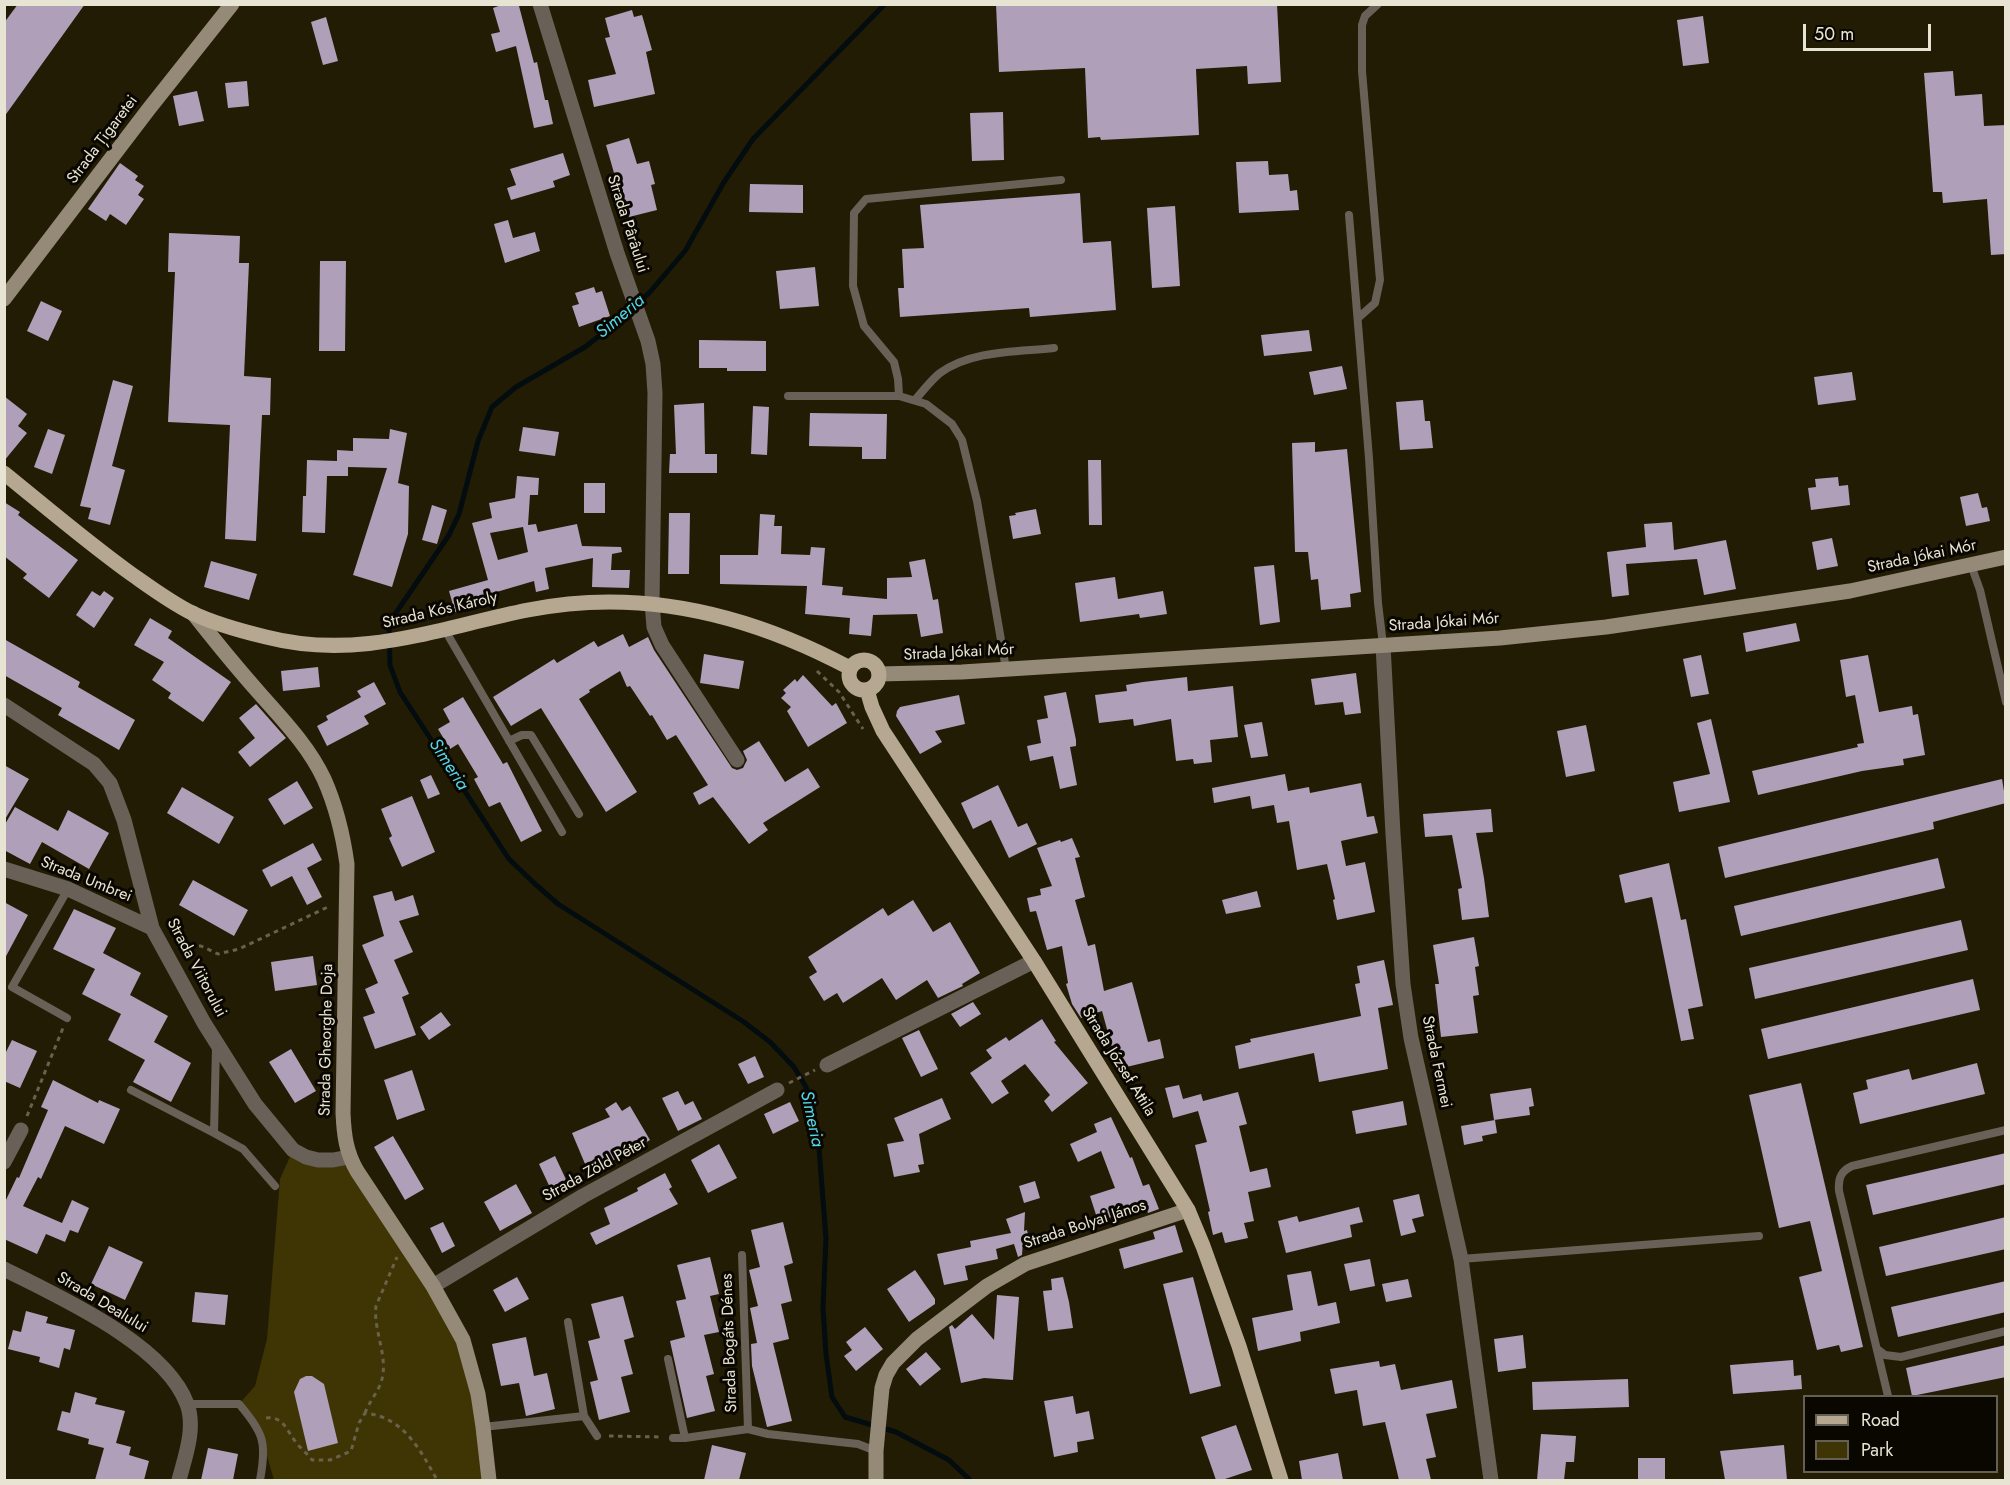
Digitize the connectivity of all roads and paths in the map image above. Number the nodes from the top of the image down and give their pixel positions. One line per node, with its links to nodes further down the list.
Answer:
1 (232, 4): 6 (main road, Strada Țigaretei)
2 (540, 4): 15 (street, Strada Pârâului)
3 (1378, 4): 7 (lane)
4 (1062, 180): 10 (lane)
5 (1349, 215): 7 (lane)
6 (4, 299)
7 (1358, 318): 18 (lane)
8 (1054, 348): 11 (lane)
9 (788, 396): 10 (lane)
10 (899, 396): 11 (lane)
11 (915, 400): 20 (lane)
12 (4, 473): 16 (main road, Strada Kós Károly)
13 (2006, 557): 14 (main road, Strada Jókai Mór)
14 (1971, 565): 18 (main road, Strada Jókai Mór); 24 (lane)
15 (652, 603): 17 (main road, Strada Kós Károly); 19 (main road, Strada Kós Károly); 28 (street, Strada Pârâului)
16 (193, 613): 17 (main road, Strada Kós Károly); 33 (main road, Strada Gheorghe Doja)
17 (445, 630): 27 (lane)
18 (1383, 645): 20 (main road, Strada Jókai Mór); 53 (street, Strada Fermei)
19 (850, 668): 22 (main road); 23 (main road)
20 (1006, 669): 22 (main road, Strada Jókai Mór)
21 (816, 670): 26 (path)
22 (879, 674): 23 (main road)
23 (867, 690): 36 (main road, Strada József Attila)
24 (2006, 702)
25 (4, 705): 34 (street, Strada Viitorului)
26 (864, 730)
27 (509, 741): 29 (lane); 30 (lane)
28 (737, 760)
29 (579, 813)
30 (562, 832)
31 (4, 869): 32 (street, Strada Umbrei)
32 (68, 889): 34 (street, Strada Umbrei); 37 (lane)
33 (347, 898): 35 (path); 46 (main road, Strada Gheorghe Doja)
34 (152, 928): 35 (street, Strada Viitorului)
35 (164, 948): 38 (street, Strada Viitorului)
36 (1034, 961): 39 (street); 49 (main road, Strada József Attila)
37 (67, 1018): 43 (path)
38 (216, 1044): 45 (lane); 46 (street, Strada Viitorului)
39 (827, 1065)
40 (809, 1072): 41 (path)
41 (783, 1087): 55 (street, Strada Zöld Péter)
42 (131, 1090): 45 (lane)
43 (21, 1130): 47 (street)
44 (2006, 1130): 58 (lane)
45 (214, 1133): 48 (lane)
46 (349, 1157): 51 (main road, Strada Gheorghe Doja)
47 (4, 1162)
48 (275, 1186)
49 (1188, 1210): 70 (main road, Strada Bolyai János); 76 (main road, Strada József Attila)
50 (1759, 1236): 53 (lane)
51 (409, 1248): 55 (main road, Strada Gheorghe Doja); 62 (path)
52 (742, 1255): 66 (lane, Strada Bogáts Dénes)
53 (1461, 1258): 77 (street, Strada Fermei)
54 (4, 1269): 61 (street, Strada Dealului)
55 (433, 1286): 65 (main road, Strada Gheorghe Doja)
56 (568, 1322): 63 (lane)
57 (2006, 1331): 58 (lane)
58 (1877, 1349): 60 (lane)
59 (668, 1359): 69 (lane)
60 (1888, 1395)
61 (187, 1404): 64 (lane); 71 (street, Strada Dealului)
62 (364, 1413): 64 (path); 73 (path)
63 (584, 1416): 65 (lane); 67 (lane)
64 (258, 1425): 72 (lane)
65 (483, 1427): 74 (main road, Strada Gheorghe Doja)
66 (748, 1429): 69 (lane, Strada Bogáts Dénes); 70 (lane, Strada Bogáts Dénes)
67 (597, 1436): 68 (path)
68 (673, 1437): 69 (lane, Strada Bogáts Dénes)
69 (685, 1438)
70 (876, 1451): 75 (main road, Strada Bolyai János)
71 (179, 1480)
72 (260, 1480)
73 (437, 1480)
74 (489, 1480)
75 (876, 1480)
76 (1281, 1480)
77 (1491, 1480)

